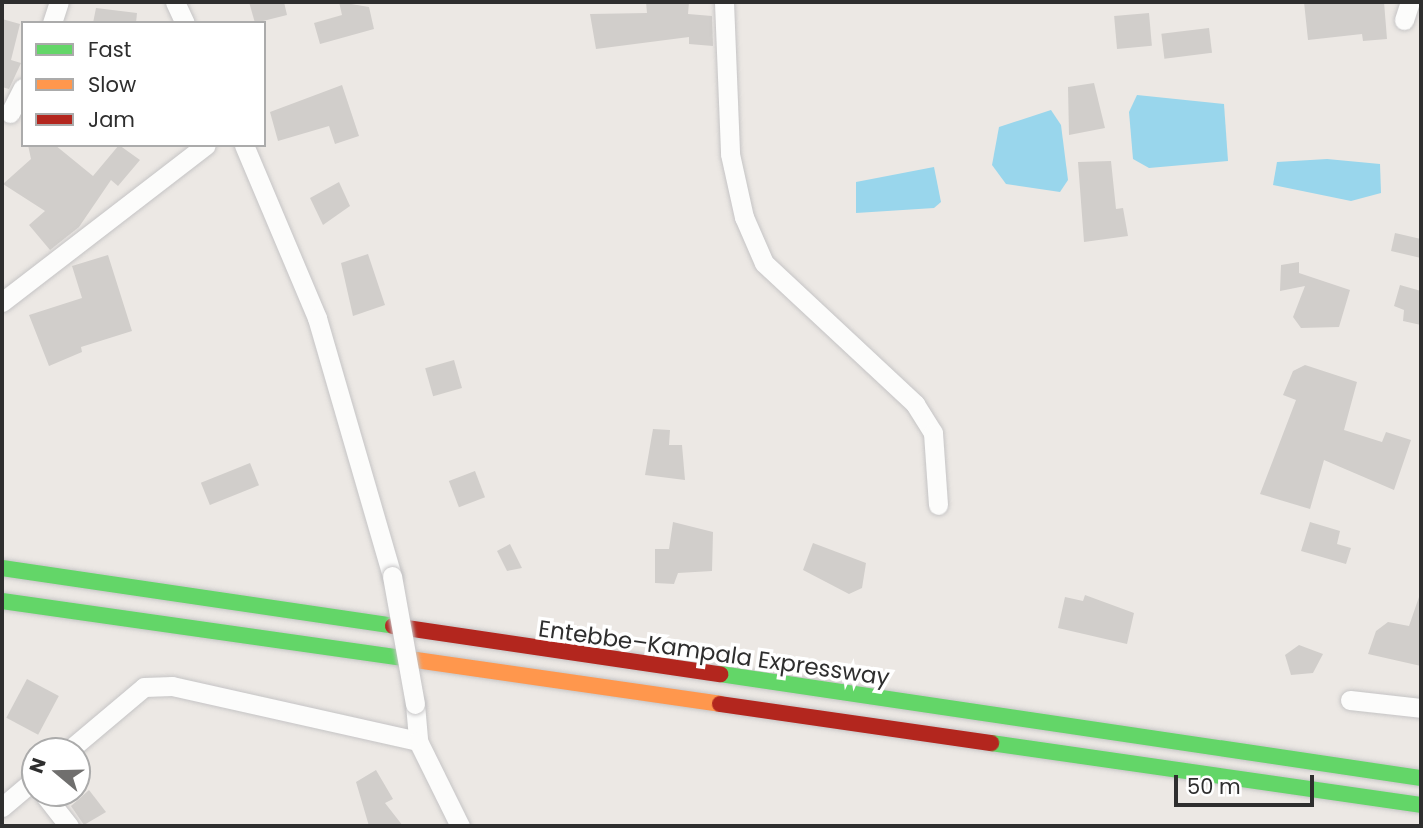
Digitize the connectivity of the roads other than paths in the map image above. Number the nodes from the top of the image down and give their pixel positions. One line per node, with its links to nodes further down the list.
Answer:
1 (59, 2): 4 (street)
2 (175, 2): 5 (street)
3 (724, 2): 11 (street)
4 (52, 21)
5 (184, 21)
6 (21, 92): 7 (street)
7 (10, 113)
8 (203, 147): 10 (street)
9 (245, 147): 17 (street, bridge)
10 (2, 302)
11 (938, 505)
12 (2, 568): 18 (highway, Entebbe–Kampala Expressway)
13 (2, 601): 20 (highway)
14 (1350, 700): 15 (street)
15 (1421, 708)
16 (86, 737): 17 (street)
17 (418, 741): 24 (street)
18 (1421, 778)
19 (21, 795): 21 (street)
20 (1421, 805)
21 (2, 807)
22 (55, 807): 23 (street)
23 (69, 826)
24 (460, 826)

